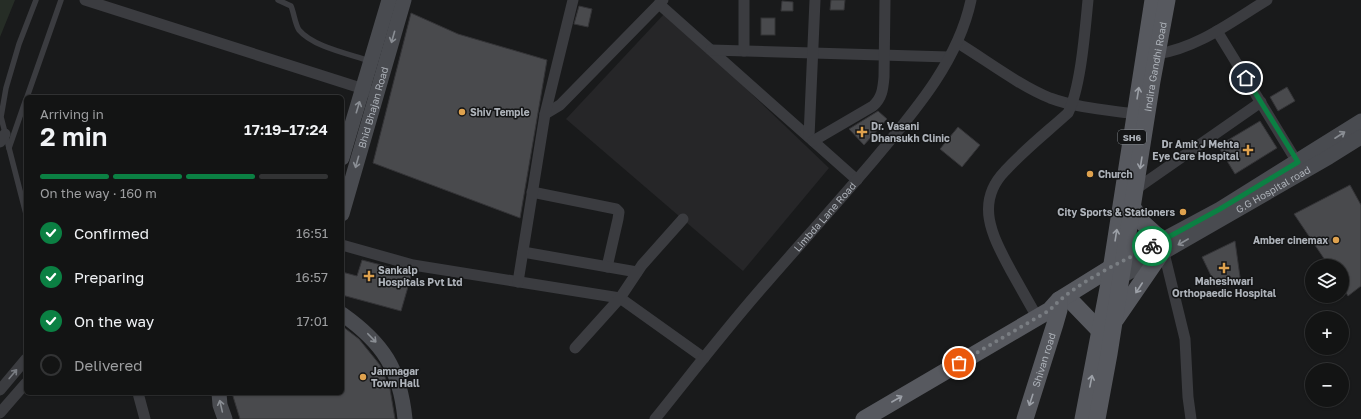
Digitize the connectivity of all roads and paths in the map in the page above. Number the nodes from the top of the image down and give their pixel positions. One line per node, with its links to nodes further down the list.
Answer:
1 (36, 0): 38 (lane)
2 (61, 0): 29 (lane)
3 (84, 0): 28 (street)
4 (278, 0): 27 (lane)
5 (389, 0): 27 (main road, Bhid Bhajan Road)
6 (404, 0): 28 (main road, Bhid Bhajan Road, one-way to 28)
7 (573, 0): 33 (street)
8 (744, 0): 22 (street)
9 (815, 0): 23 (street)
10 (885, 0): 25 (street)
11 (971, 0): 20 (street, Limbda Lane Road)
12 (1088, 0): 32 (street)
13 (1153, 0): 34 (main road, Indira Gandhi Road / SH6, one-way to 13)
14 (1167, 0): 24 (main road, Indira Gandhi Road / SH6)
15 (1247, 0): 18 (street)
16 (1267, 0): 18 (street)
17 (661, 2): 21 (street); 33 (street)
18 (1246, 13): 19 (street)
19 (1217, 31): 24 (street); 31 (street)
20 (958, 43): 26 (street, Limbda Lane Road); 32 (street)
21 (711, 50): 22 (street); 37 (street)
22 (744, 51): 23 (street)
23 (813, 53): 25 (street); 37 (street)
24 (1157, 54): 43 (main road, Indira Gandhi Road / SH6, one-way to 43)
25 (884, 55): 26 (street); 37 (street)
26 (949, 57): 42 (street, Limbda Lane Road)
27 (371, 61): 28 (main road, Bhid Bhajan Road)
28 (370, 91): 40 (main road, Bhid Bhajan Road, one-way to 28); 45 (main road, Bhid Bhajan Road, one-way to 45)
29 (27, 95)
30 (24, 102): 38 (lane)
31 (1261, 102): 41 (street); 43 (street)
32 (1072, 104): 34 (street); 57 (street)
33 (545, 114): 44 (street)
34 (1135, 114): 54 (main road, Indira Gandhi Road / SH6, one-way to 34)
35 (1361, 121): 39 (main road, G.G Hospital road, one-way to 35)
36 (1361, 137): 39 (main road, G.G Hospital road)
37 (811, 139): 42 (street)
38 (5, 142): 46 (lane)
39 (1326, 152): 41 (main road, G.G Hospital road); 50 (main road, G.G Hospital road, one-way to 50)
40 (344, 153)
41 (1298, 162): 50 (main road, G.G Hospital road)
42 (857, 180): 62 (street, Limbda Lane Road)
43 (1136, 189): 47 (main road, Indira Gandhi Road / SH6)
44 (532, 192): 51 (street); 52 (street)
45 (344, 205)
46 (24, 207)
47 (1133, 208): 50 (main road); 54 (main road, Indira Gandhi Road / SH6)
48 (682, 219): 53 (street)
49 (344, 246): 55 (street)
50 (1162, 250): 54 (main road, G.G Hospital road); 59 (main road, one-way to 59); 77 (street)
51 (523, 252): 52 (street); 55 (street)
52 (607, 267): 53 (street)
53 (637, 272): 56 (street)
54 (1115, 272): 57 (main road); 59 (main road, SH6); 60 (main road, SH6)
55 (518, 282): 56 (street)
56 (620, 298): 61 (street); 62 (street)
57 (1056, 308): 60 (main road); 73 (main road, one-way to 57); 74 (main road, Shivan road, one-way to 74)
58 (344, 315): 71 (main road, one-way to 71)
59 (1115, 321): 76 (main road, SH6)
60 (1100, 331): 75 (main road, SH6, one-way to 60)
61 (575, 348)
62 (704, 358): 72 (street, Limbda Lane Road)
63 (24, 361): 65 (street, one-way to 63)
64 (24, 385): 68 (street)
65 (0, 390)
66 (139, 395): 69 (street)
67 (220, 395): 70 (main road, one-way to 67)
68 (0, 413)
69 (145, 419)
70 (225, 419)
71 (405, 419)
72 (655, 419)
73 (864, 419)
74 (1025, 419)
75 (1083, 419)
76 (1097, 419)
77 (1191, 419)

